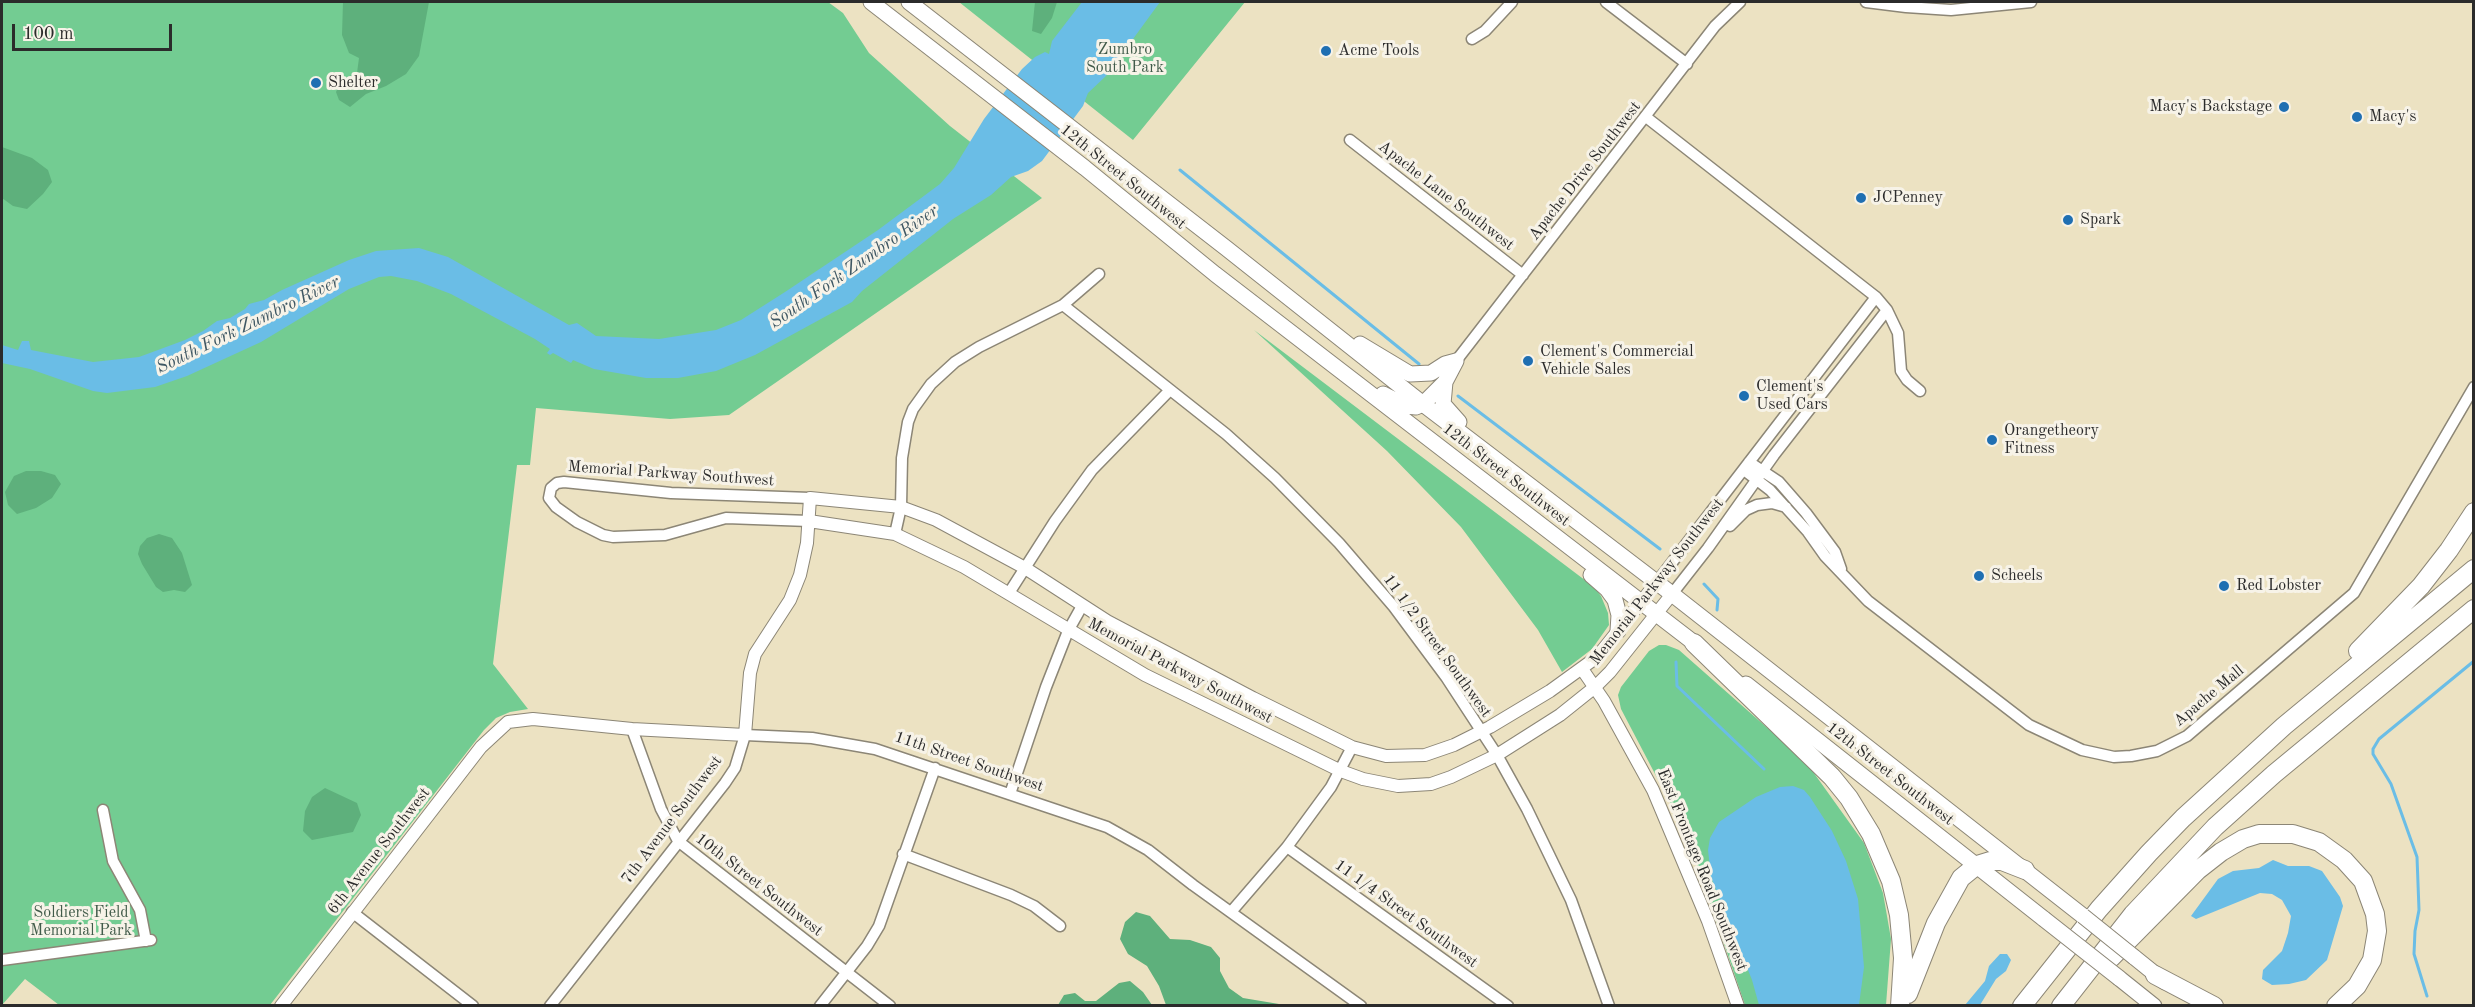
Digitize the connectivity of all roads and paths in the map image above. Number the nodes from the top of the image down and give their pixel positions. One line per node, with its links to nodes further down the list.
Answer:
1 (871, 2): 19 (main road, 12th Street Southwest)
2 (909, 2): 17 (main road, 12th Street Southwest)
3 (1512, 2): 8 (street)
4 (1606, 2): 9 (street)
5 (1740, 2): 9 (street, Apache Drive Southwest)
6 (1866, 2): 7 (street)
7 (2031, 2)
8 (1472, 39)
9 (1687, 64): 10 (street, Apache Drive Southwest)
10 (1646, 117): 13 (street, Apache Drive Southwest); 14 (street)
11 (1350, 140): 13 (street, Apache Lane Southwest)
12 (1099, 274): 15 (street)
13 (1523, 275): 18 (street, Apache Drive Southwest)
14 (1876, 297): 16 (street); 26 (street, Memorial Parkway Southwest)
15 (1063, 305): 22 (street, 11 1/2 Street Southwest); 29 (street)
16 (1887, 309): 23 (street); 27 (street, Memorial Parkway Southwest)
17 (1316, 318): 18 (main road); 24 (main road, 12th Street Southwest)
18 (1456, 361): 20 (main road)
19 (1337, 368): 24 (main road); 35 (main road, 12th Street Southwest)
20 (1445, 382): 24 (main road); 25 (main road)
21 (2474, 387): 38 (street, Apache Mall)
22 (1170, 390): 36 (street); 54 (street, 11 1/2 Street Southwest)
23 (1920, 391)
24 (1423, 404): 25 (main road, 12th Street Southwest)
25 (1476, 445): 39 (main road, 12th Street Southwest)
26 (1747, 466): 27 (street); 39 (street, Memorial Parkway Southwest)
27 (1760, 476): 30 (street, Apache Mall); 34 (street, Memorial Parkway Southwest); 38 (street)
28 (810, 498): 29 (street, Memorial Parkway Southwest); 32 (street, 7th Avenue Southwest); 32 (street, Memorial Parkway Southwest)
29 (901, 507): 33 (street); 36 (street, Memorial Parkway Southwest)
30 (1787, 508): 34 (street); 38 (street, Apache Mall)
31 (2474, 512): 52 (highway)
32 (809, 522): 33 (street, Memorial Parkway Southwest); 55 (street, 7th Avenue Southwest)
33 (895, 534): 40 (street, Memorial Parkway Southwest)
34 (1708, 548): 41 (street, Memorial Parkway Southwest)
35 (1583, 556): 42 (main road, 12th Street Southwest); 47 (main road)
36 (1025, 568): 40 (street); 43 (street, Memorial Parkway Southwest)
37 (2474, 569): 52 (highway)
38 (1843, 574)
39 (1657, 582): 41 (main road, 12th Street Southwest); 42 (street, Memorial Parkway Southwest)
40 (1009, 593): 46 (street, Memorial Parkway Southwest)
41 (1672, 594): 45 (street, Memorial Parkway Southwest); 66 (main road, 12th Street Southwest)
42 (1641, 602): 45 (main road, 12th Street Southwest); 47 (street, Memorial Parkway Southwest)
43 (1082, 606): 46 (street); 56 (street, Memorial Parkway Southwest)
44 (2474, 609): 84 (highway)
45 (1656, 614): 48 (main road, 12th Street Southwest); 50 (street, Memorial Parkway Southwest)
46 (1068, 631): 59 (street, Memorial Parkway Southwest); 60 (street)
47 (1618, 631): 49 (street, Memorial Parkway Southwest)
48 (1694, 643): 65 (main road, 12th Street Southwest); 82 (highway)
49 (1582, 669): 50 (street, East Frontage Road Southwest); 54 (street, Memorial Parkway Southwest)
50 (1595, 687): 57 (street, Memorial Parkway Southwest); 81 (street, East Frontage Road Southwest)
51 (508, 722): 53 (street, 11th Street Southwest); 67 (street, 6th Avenue Southwest)
52 (2284, 726): 83 (highway)
53 (632, 729): 55 (street, 11th Street Southwest); 62 (street, 10th Street Southwest)
54 (1482, 732): 56 (street, Memorial Parkway Southwest); 57 (street, 11 1/2 Street Southwest)
55 (745, 735): 58 (street, 11th Street Southwest); 62 (street, 7th Avenue Southwest)
56 (1352, 747): 59 (street)
57 (1497, 755): 59 (street, Memorial Parkway Southwest); 80 (street, 11 1/2 Street Southwest)
58 (935, 768): 60 (street, 11th Street Southwest); 64 (street)
59 (1341, 771): 63 (street)
60 (1010, 794): 68 (street, 11th Street Southwest)
61 (103, 810): 70 (street)
62 (678, 841): 71 (street, 10th Street Southwest); 75 (street, 7th Avenue Southwest)
63 (1287, 847): 68 (street); 79 (street, 11 1/4 Street Southwest)
64 (903, 854): 69 (street); 71 (street)
65 (1977, 866): 66 (highway); 82 (highway); 85 (main road, 12th Street Southwest, bridge)
66 (2025, 870): 72 (main road, 12th Street Southwest, bridge)
67 (352, 912): 73 (street, 6th Avenue Southwest); 74 (street)
68 (1231, 912): 78 (street, 11th Street Southwest)
69 (1060, 926)
70 (2, 960)
71 (846, 972): 76 (street); 77 (street, 10th Street Southwest)
72 (2156, 975): 86 (main road, 12th Street Southwest); 87 (highway)
73 (281, 1005)
74 (473, 1005)
75 (550, 1005)
76 (820, 1005)
77 (890, 1005)
78 (1361, 1005)
79 (1508, 1005)
80 (1610, 1005)
81 (1738, 1005)
82 (1902, 1005)
83 (2022, 1005)
84 (2062, 1005): 88 (highway)
85 (2154, 1005)
86 (2195, 1005)
87 (2214, 1005)
88 (2336, 1005)

